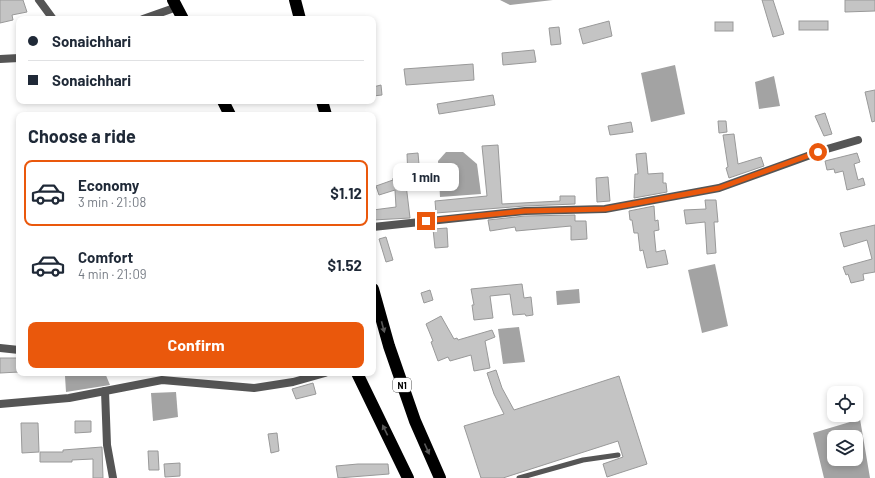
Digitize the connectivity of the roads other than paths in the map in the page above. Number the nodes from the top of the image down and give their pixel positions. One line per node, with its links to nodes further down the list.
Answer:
1 (39, 0): 4 (street)
2 (295, 0): 7 (highway)
3 (175, 4): 5 (street); 6 (highway)
4 (51, 16)
5 (149, 16)
6 (181, 16)
7 (299, 16)
8 (16, 58): 9 (street)
9 (0, 59)
10 (858, 140): 11 (street)
11 (376, 226)
12 (376, 300): 22 (highway, N1, one-way to 22)
13 (0, 348): 14 (street)
14 (16, 350)
15 (314, 376): 17 (street)
16 (358, 376): 21 (highway, one-way to 16)
17 (106, 391): 18 (street); 20 (street)
18 (0, 404)
19 (618, 455): 23 (lane)
20 (113, 478)
21 (408, 478)
22 (440, 478)
23 (519, 478)

